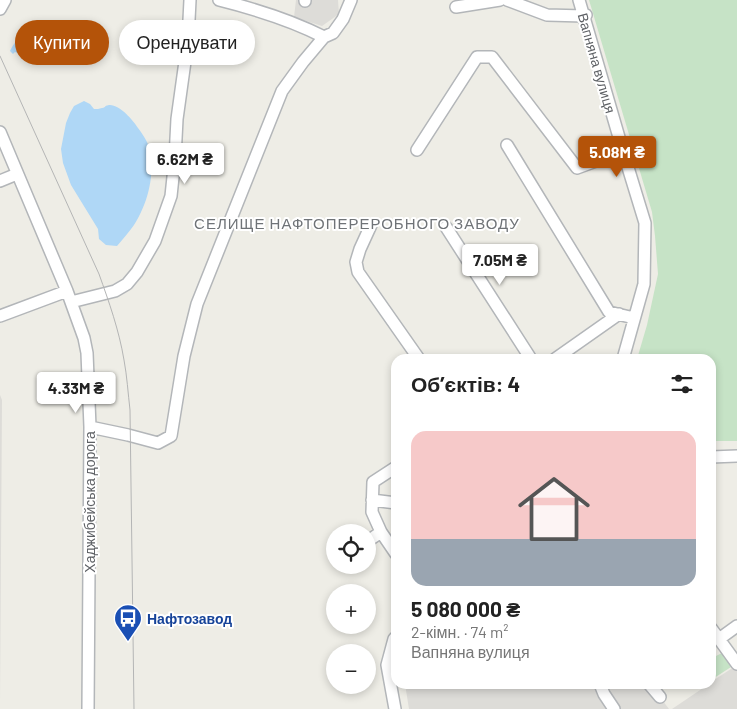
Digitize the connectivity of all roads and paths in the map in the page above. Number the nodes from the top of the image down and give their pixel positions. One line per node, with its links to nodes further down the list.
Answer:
1 (5, 0): 9 (street)
2 (190, 0): 20 (street)
3 (219, 0): 11 (street)
4 (351, 0): 11 (street)
5 (500, 0): 8 (street)
6 (507, 0): 10 (street)
7 (579, 0): 10 (street, Вапняна вулиця)
8 (456, 8)
9 (0, 9)
10 (585, 16): 15 (street, Вапняна вулиця)
11 (324, 37): 28 (street)
12 (0, 132): 16 (street, Хаджибейська дорога)
13 (508, 146): 21 (street)
14 (417, 150): 15 (street)
15 (623, 151): 23 (street, Вапняна вулиця)
16 (17, 174): 17 (street); 20 (street, Хаджибейська дорога)
17 (0, 181)
18 (371, 225): 24 (street)
19 (446, 227): 25 (street)
20 (69, 297): 22 (street); 28 (street, Хаджибейська дорога)
21 (619, 314): 23 (street); 26 (street)
22 (0, 316)
23 (634, 318): 27 (street, Вапняна вулиця)
24 (415, 354)
25 (528, 354)
26 (562, 354)
27 (624, 354)
28 (90, 427): 47 (street, Хаджибейська дорога)
29 (737, 456): 30 (street)
30 (716, 457)
31 (391, 470): 32 (street)
32 (372, 500): 33 (street); 34 (street)
33 (391, 502)
34 (381, 532): 35 (street); 36 (street)
35 (376, 535)
36 (391, 547)
37 (737, 626): 39 (street)
38 (716, 635): 39 (street)
39 (719, 639): 41 (street)
40 (391, 650): 42 (street)
41 (737, 664)
42 (391, 687)
43 (391, 689): 48 (street)
44 (602, 689): 49 (street)
45 (654, 689): 46 (street)
46 (660, 697)
47 (88, 709)
48 (395, 709)
49 (614, 709)

